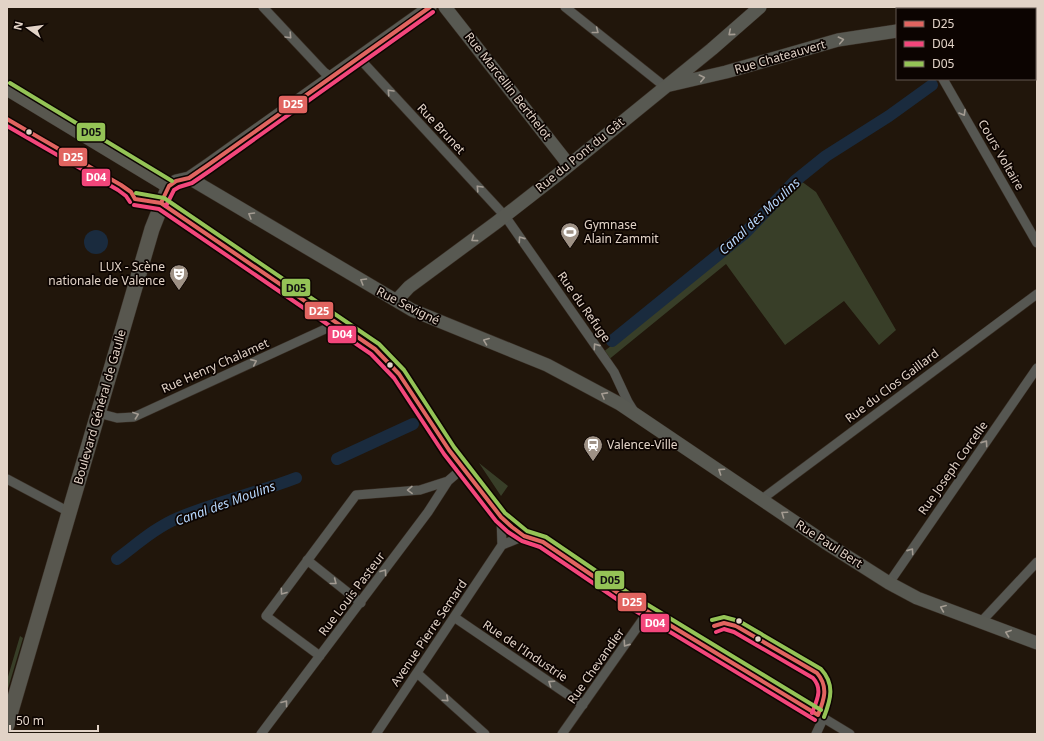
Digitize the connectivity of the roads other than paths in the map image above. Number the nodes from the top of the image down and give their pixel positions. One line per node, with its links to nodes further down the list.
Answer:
1 (263, 7): 8 (street, one-way to 8)
2 (430, 7): 7 (street)
3 (446, 7): 12 (street, Rue Marcellin Berthelot)
4 (565, 7): 10 (street, one-way to 10)
5 (760, 7): 10 (street, Rue du Pont du Gât, one-way to 10)
6 (896, 31): 10 (street, Rue Chateauvert, one-way to 6)
7 (359, 58): 8 (street); 15 (street, Rue Brunet, one-way to 7)
8 (331, 78): 13 (street)
9 (945, 80): 16 (street, Cours Voltaire, one-way to 16)
10 (664, 86): 12 (street, Rue du Pont du Gât)
11 (7, 88): 14 (main road)
12 (569, 165): 15 (street, Rue du Pont du Gât)
13 (189, 178): 14 (street); 18 (street, Rue Sevigné, one-way to 13)
14 (169, 186): 20 (main road, Boulevard Général de Gaulle)
15 (505, 216): 18 (street, Rue du Pont du Gât, one-way to 18); 21 (street, Rue du Refuge, one-way to 15)
16 (1037, 243)
17 (1037, 294): 25 (street, Rue du Clos Gaillard)
18 (397, 300): 21 (street, Rue Sevigné, one-way to 18)
19 (1037, 368): 32 (street, Rue Joseph Corcelle, one-way to 19)
20 (98, 413): 22 (street, Rue Henry Chalamet, one-way to 22); 26 (main road, Boulevard Général de Gaulle)
21 (637, 415): 25 (street, Rue Paul Bert, one-way to 21)
22 (463, 468): 24 (street, Rue Louis Pasteur); 27 (street)
23 (7, 478): 26 (street)
24 (448, 481): 30 (street, one-way to 30); 33 (street, Rue Louis Pasteur, one-way to 24)
25 (762, 499): 32 (street, Rue Paul Bert, one-way to 25)
26 (69, 512): 42 (main road, Boulevard Général de Gaulle)
27 (501, 517): 28 (street); 29 (street)
28 (524, 536): 29 (street); 34 (street)
29 (502, 545): 35 (street, Avenue Pierre Semard)
30 (306, 560): 33 (street, one-way to 33); 38 (street, one-way to 38)
31 (1037, 562): 36 (street)
32 (889, 583): 36 (street, Rue Paul Bert, one-way to 32)
33 (361, 603): 38 (street, Rue Louis Pasteur)
34 (648, 612): 40 (street, Rue Chevandier, one-way to 40); 41 (street)
35 (454, 618): 39 (street, Avenue Pierre Semard); 40 (street, Rue de l'Industrie, one-way to 35)
36 (980, 623): 37 (street, Rue Paul Bert, one-way to 36)
37 (1037, 643)
38 (320, 656): 43 (street, Rue Louis Pasteur, one-way to 38)
39 (417, 673): 44 (street, Avenue Pierre Semard); 45 (street, one-way to 45)
40 (583, 705): 46 (street, Rue Chevandier)
41 (823, 719): 47 (street); 48 (street)
42 (7, 726)
43 (261, 734)
44 (376, 734)
45 (485, 734)
46 (562, 734)
47 (816, 734)
48 (850, 734)

